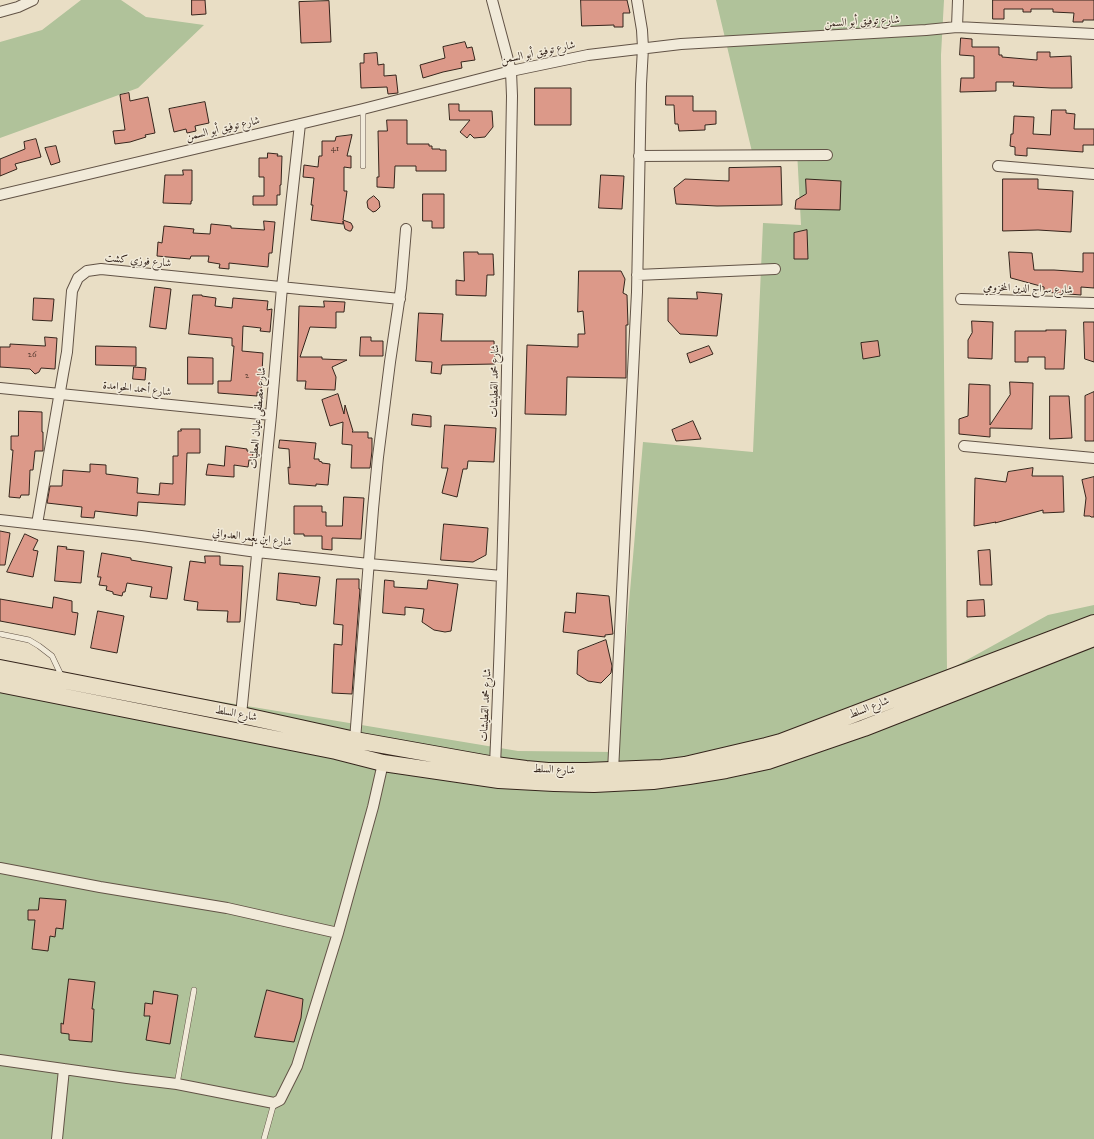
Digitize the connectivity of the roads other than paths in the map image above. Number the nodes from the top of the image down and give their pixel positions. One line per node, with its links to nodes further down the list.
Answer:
1 (33, 0): 5 (street)
2 (492, 0): 9 (street, شارع محمد القطيشات)
3 (637, 0): 8 (street)
4 (958, 0): 6 (street)
5 (0, 12)
6 (957, 27): 7 (street, شارع توفيق أبو السمن); 8 (street, شارع توفيق أبو السمن)
7 (1094, 34)
8 (643, 48): 9 (street, شارع توفيق أبو السمن); 13 (street)
9 (511, 71): 10 (street, شارع توفيق أبو السمن); 34 (street, شارع محمد القطيشات)
10 (363, 110): 11 (street, شارع توفيق أبو السمن); 14 (lane)
11 (300, 124): 17 (street, شارع توفيق أبو السمن); 21 (street, شارع مصطفى عليان العطيات)
12 (827, 155): 13 (street)
13 (639, 156): 20 (street)
14 (363, 166)
15 (998, 166): 16 (street)
16 (1094, 174)
17 (0, 195)
18 (406, 229): 22 (street)
19 (775, 269): 20 (street)
20 (637, 275): 45 (street)
21 (282, 287): 22 (street, شارع فوزي كشت); 26 (street, شارع فوزي كشت); 27 (street, شارع مصطفى عليان العطيات)
22 (400, 299): 33 (street)
23 (961, 299): 24 (street, شارع سراج الدين المخزومي)
24 (1094, 303)
25 (0, 388): 26 (street, شارع أحمد الحوامدة)
26 (60, 393): 27 (street, شارع أحمد الحوامدة); 31 (street, شارع فوزي كشت)
27 (271, 416): 32 (street, شارع مصطفى عليان العطيات)
28 (964, 446): 29 (street)
29 (1094, 458)
30 (0, 520): 31 (street, شارع ابن يعمر العدواني)
31 (37, 524): 32 (street, شارع ابن يعمر العدواني)
32 (257, 552): 33 (street, شارع ابن يعمر العدواني); 41 (street, شارع مصطفى عليان العطيات)
33 (369, 564): 34 (street, شارع ابن يعمر العدواني); 42 (street)
34 (502, 576): 44 (street, شارع محمد القطيشات)
35 (1094, 623): 45 (main road, شارع السلط)
36 (0, 634): 39 (lane)
37 (1094, 638): 43 (main road, شارع السلط)
38 (0, 668): 39 (main road, شارع السلط)
39 (64, 681): 41 (main road, شارع السلط)
40 (0, 684): 43 (main road, شارع السلط)
41 (241, 715): 42 (main road, شارع السلط)
42 (355, 740): 44 (main road, شارع السلط)
43 (383, 763): 47 (street)
44 (495, 765): 45 (main road, شارع السلط)
45 (613, 771)
46 (0, 868): 47 (street)
47 (338, 933): 52 (street)
48 (194, 990): 51 (lane)
49 (0, 1060): 50 (street)
50 (64, 1069): 51 (street); 53 (street)
51 (177, 1084): 52 (street)
52 (274, 1103): 54 (lane)
53 (57, 1139)
54 (264, 1139)

